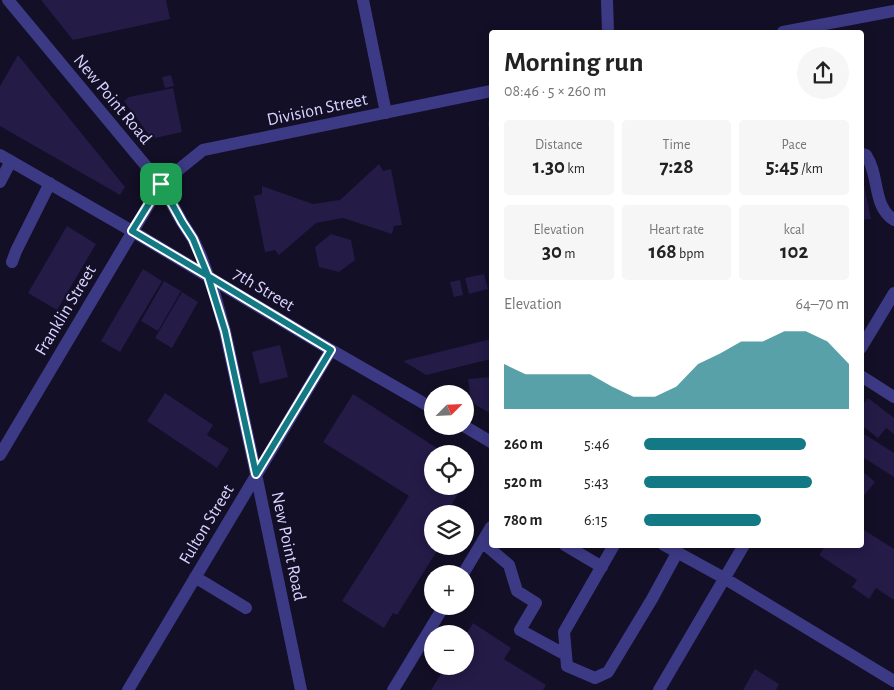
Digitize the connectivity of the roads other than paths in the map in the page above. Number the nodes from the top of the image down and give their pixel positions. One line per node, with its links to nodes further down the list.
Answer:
1 (7, 0): 4 (street); 15 (street, New Point Road)
2 (363, 0): 9 (street)
3 (608, 0): 6 (street)
4 (0, 10)
5 (894, 11): 7 (street)
6 (608, 30)
7 (793, 30)
8 (489, 91): 9 (street, Division Street)
9 (386, 112): 15 (street, Division Street)
10 (0, 155): 12 (street, 7th Street)
11 (864, 155): 16 (street)
12 (11, 161): 13 (street); 14 (street, 7th Street)
13 (0, 182)
14 (50, 184): 17 (street, 7th Street); 18 (street)
15 (161, 184): 17 (street, Franklin Street); 19 (street, New Point Road)
16 (894, 220)
17 (132, 231): 19 (street, 7th Street); 28 (street, Franklin Street)
18 (12, 262)
19 (208, 276): 22 (street, 7th Street); 29 (street, New Point Road)
20 (894, 292): 21 (street)
21 (864, 343)
22 (331, 350): 25 (street, 7th Street); 29 (street, Fulton Street)
23 (864, 378): 24 (street)
24 (894, 397)
25 (424, 403)
26 (474, 432): 27 (street)
27 (489, 441)
28 (0, 455)
29 (256, 474): 41 (street, Fulton Street); 48 (street, New Point Road)
30 (489, 530): 31 (street)
31 (482, 542): 32 (street); 39 (street)
32 (489, 548)
33 (489, 548): 45 (street)
34 (570, 548): 40 (street)
35 (612, 548): 40 (street)
36 (669, 548): 38 (street)
37 (742, 548): 42 (street)
38 (677, 553): 42 (street); 45 (street)
39 (468, 565)
40 (602, 567): 45 (street)
41 (195, 577): 43 (street); 47 (street, Fulton Street)
42 (724, 578): 46 (street); 50 (street)
43 (246, 608)
44 (439, 615): 49 (street)
45 (566, 655)
46 (894, 680)
47 (128, 690)
48 (301, 690)
49 (394, 690)
50 (659, 690)

